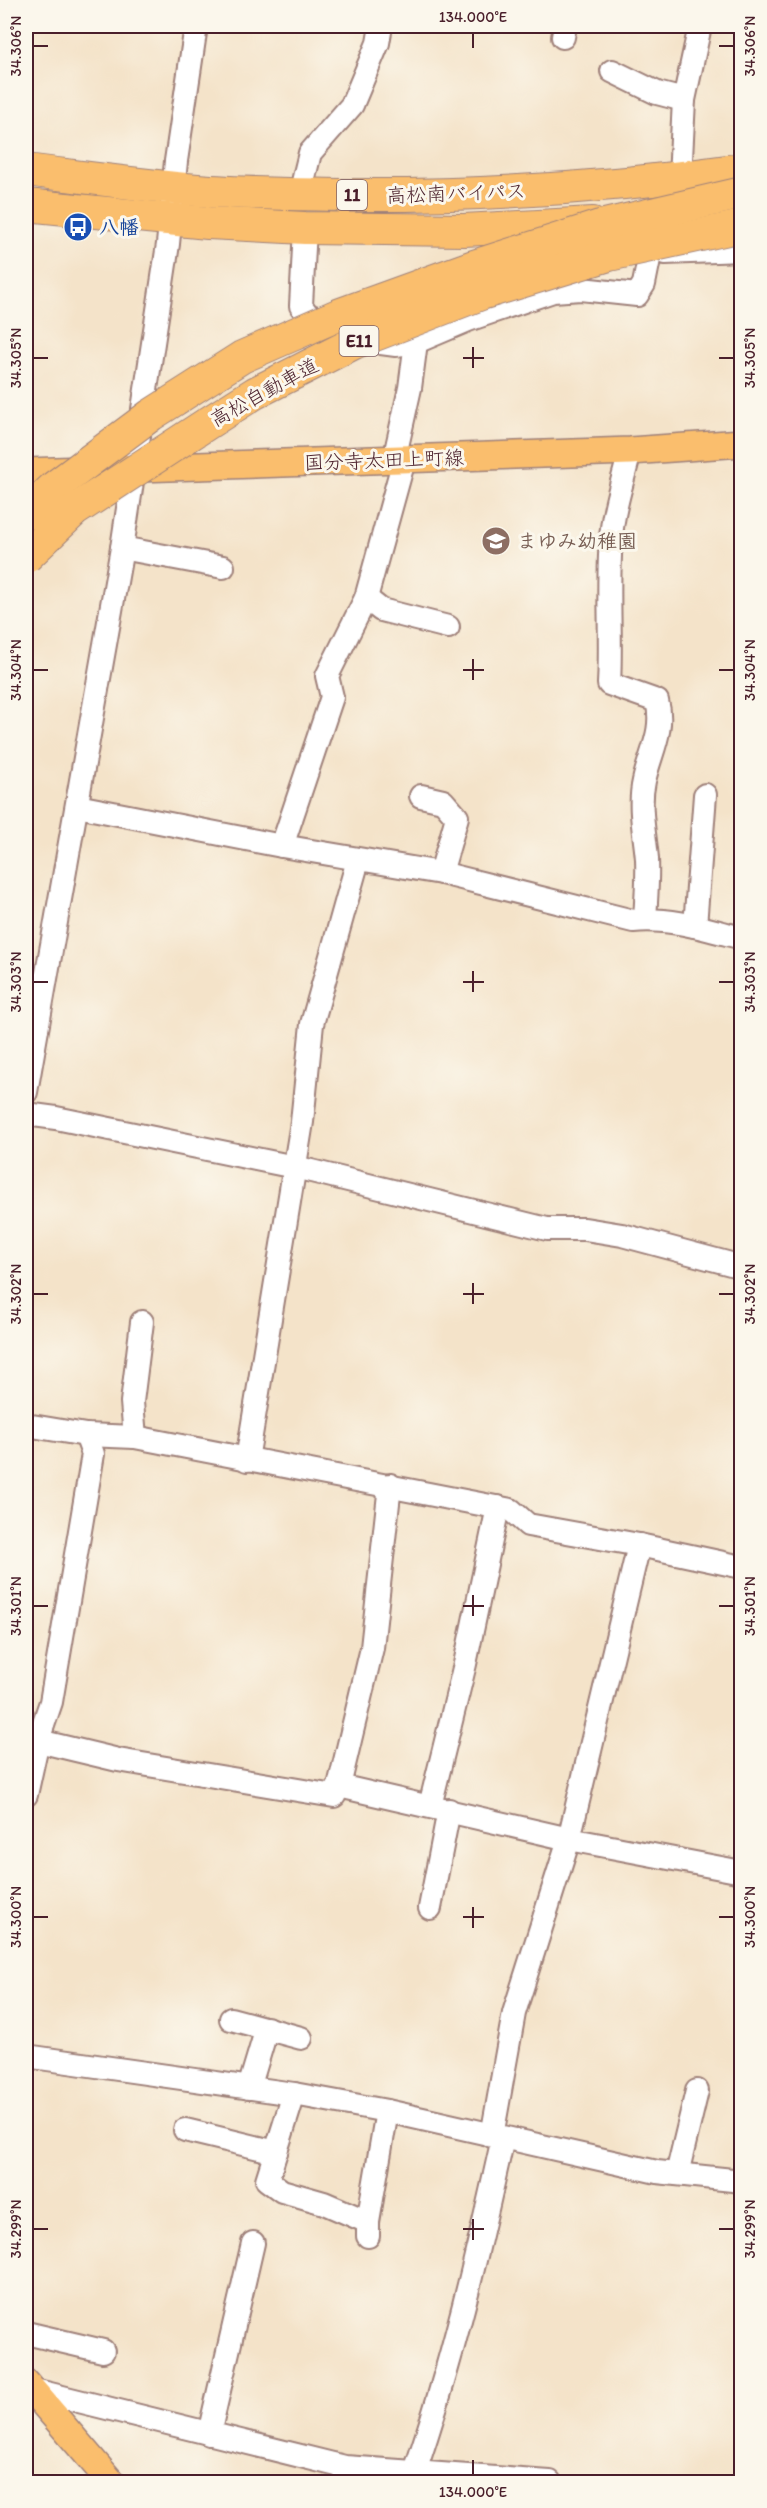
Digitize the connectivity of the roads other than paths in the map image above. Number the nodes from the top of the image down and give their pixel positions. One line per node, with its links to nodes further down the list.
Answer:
1 (196, 26): 10 (street)
2 (381, 26): 12 (street)
3 (699, 26): 5 (street)
4 (612, 71): 5 (street)
5 (684, 100): 9 (street)
6 (741, 157): 9 (highway)
7 (741, 169): 9 (highway, 高松南バイパス / 11)
8 (26, 171): 10 (highway, 高松南バイパス / 11)
9 (680, 178): 12 (highway, 高松南バイパス / 11)
10 (174, 187): 12 (highway, 高松南バイパス / 11); 15 (street)
11 (741, 193): 27 (highway, 高松自動車道 / E11, bridge)
12 (300, 194)
13 (26, 205): 15 (highway, 高松南バイパス / 11)
14 (741, 209): 18 (highway, 高松南バイパス / 11)
15 (170, 219): 17 (highway, 高松南バイパス / 11); 25 (street)
16 (741, 226): 29 (highway, 高松自動車道 / E11, bridge)
17 (305, 228): 18 (highway, 高松南バイパス / 11); 21 (street)
18 (464, 230): 20 (street)
19 (741, 250): 20 (street)
20 (650, 254): 21 (street)
21 (416, 342): 24 (street)
22 (741, 443): 23 (main road, 国分寺太田上町線)
23 (630, 452): 24 (main road, 国分寺太田上町線); 39 (street)
24 (399, 460): 25 (main road, 国分寺太田上町線); 31 (street)
25 (133, 470): 26 (main road, 国分寺太田上町線); 28 (street)
26 (31, 476)
27 (26, 514)
28 (122, 548): 30 (street); 35 (street)
29 (26, 557)
30 (223, 567)
31 (366, 598): 32 (street); 36 (street)
32 (448, 627)
33 (421, 795): 38 (street)
34 (705, 795): 40 (street)
35 (77, 806): 36 (street); 42 (street)
36 (282, 846): 37 (street)
37 (358, 860): 38 (street); 44 (street)
38 (441, 873): 39 (street)
39 (645, 920): 40 (street)
40 (695, 926): 41 (street)
41 (741, 938)
42 (26, 1092)
43 (26, 1114): 44 (street)
44 (295, 1167): 45 (street); 50 (street)
45 (741, 1267)
46 (142, 1322): 49 (street)
47 (26, 1425): 48 (street)
48 (86, 1435): 49 (street); 55 (street)
49 (135, 1437): 50 (street)
50 (247, 1460): 51 (street)
51 (390, 1485): 52 (street); 56 (street)
52 (498, 1507): 53 (street); 58 (street)
53 (639, 1545): 54 (street); 59 (street)
54 (741, 1567)
55 (32, 1739): 56 (street); 57 (street)
56 (339, 1786): 58 (street)
57 (26, 1795)
58 (440, 1808): 59 (street); 61 (street)
59 (568, 1839): 60 (street); 71 (street)
60 (741, 1872)
61 (430, 1908)
62 (231, 2019): 63 (street)
63 (267, 2028): 64 (street); 66 (street)
64 (301, 2038)
65 (26, 2056): 66 (street)
66 (249, 2088): 68 (street)
67 (697, 2091): 73 (street)
68 (294, 2094): 69 (street); 72 (street)
69 (387, 2111): 71 (street); 72 (street)
70 (185, 2130): 72 (street)
71 (497, 2137): 73 (street); 80 (street)
72 (276, 2152)
73 (677, 2174): 74 (street)
74 (741, 2181)
75 (253, 2243): 79 (street)
76 (26, 2333): 77 (street)
77 (103, 2351)
78 (28, 2386): 79 (street); 81 (main road)
79 (209, 2434): 80 (street)
80 (414, 2474): 82 (street)
81 (111, 2482)
82 (550, 2482)

